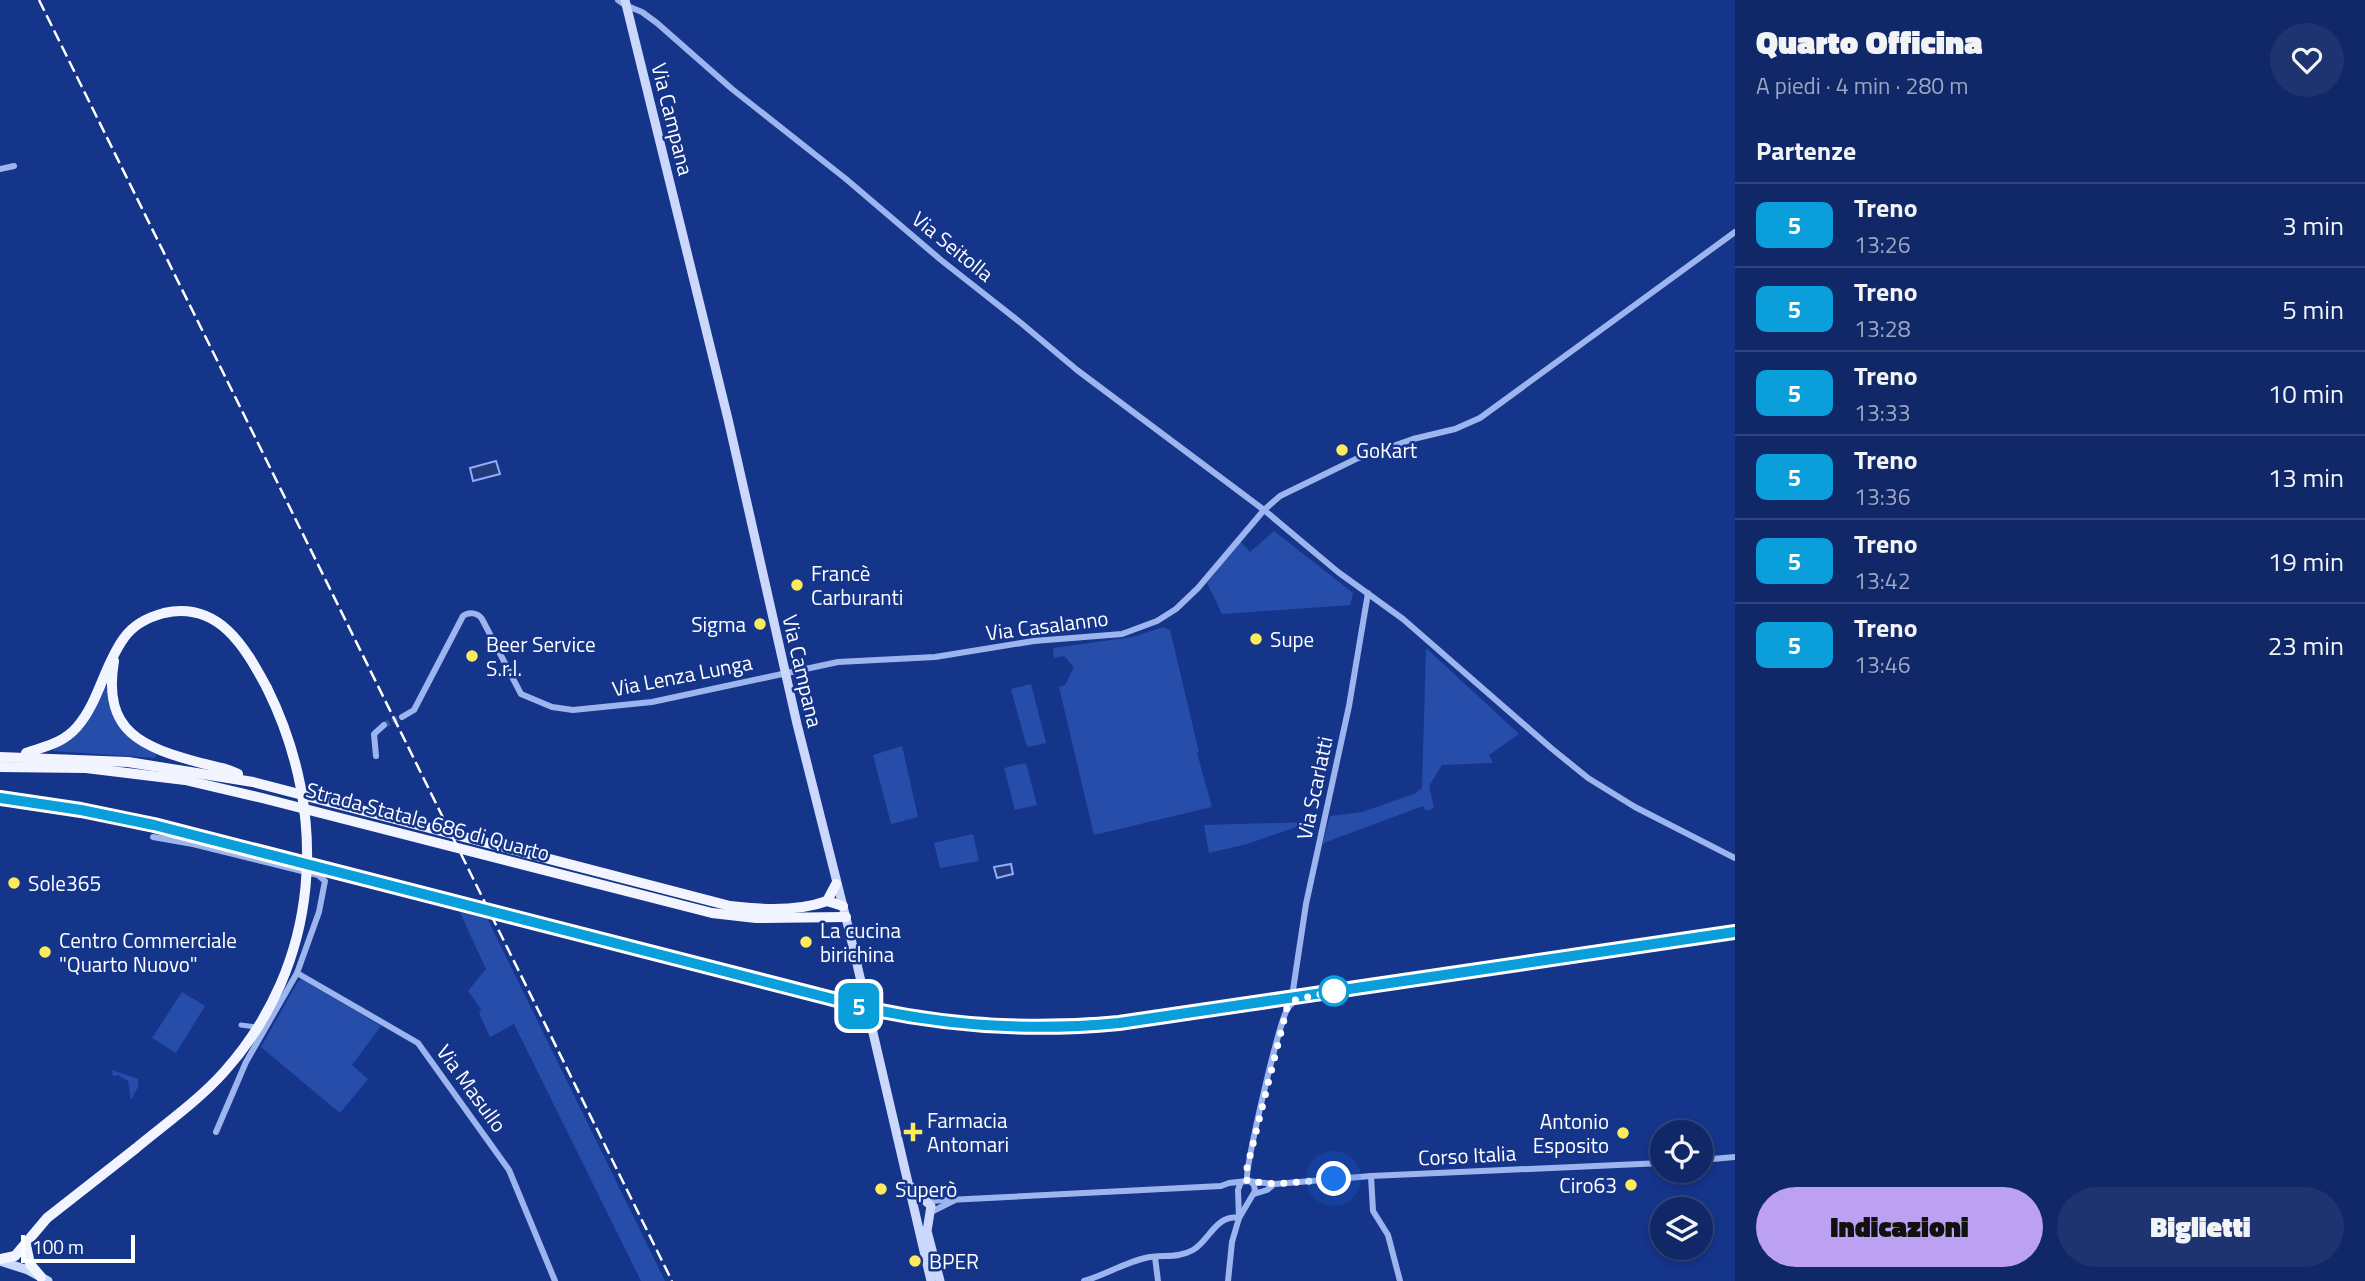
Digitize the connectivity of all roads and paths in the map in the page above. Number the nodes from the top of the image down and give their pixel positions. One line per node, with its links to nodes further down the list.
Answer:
1 (623, 2): 5 (street, Via Seitolla); 8 (main road, Via Campana)
2 (14, 166): 3 (street)
3 (0, 169)
4 (1735, 232): 5 (street, Via Casalanno)
5 (1264, 510): 6 (street, Via Seitolla); 8 (street, Via Casalanno)
6 (1367, 593): 17 (street, Via Seitolla); 22 (street, Via Scarlatti)
7 (115, 655): 13 (highway); 15 (highway); 42 (highway, bridge)
8 (785, 672): 9 (street, Via Lenza Lunga); 18 (main road, Via Campana)
9 (402, 717)
10 (384, 725): 11 (street)
11 (376, 756)
12 (0, 757): 13 (highway, Strada Statale 686 di Quarto)
13 (16, 757): 15 (highway, Strada Statale 686 di Quarto)
14 (0, 767): 20 (highway, Strada Statale 686 di Quarto)
15 (253, 782): 19 (highway, Strada Statale 686 di Quarto)
16 (153, 836): 21 (street)
17 (1735, 858)
18 (836, 884): 19 (highway); 20 (main road, Via Campana)
19 (827, 901): 20 (highway)
20 (844, 912): 33 (main road, Via Campana)
21 (297, 973): 25 (street); 46 (street, Via Masullo)
22 (1293, 990)
23 (1295, 1000): 31 (street)
24 (241, 1025): 25 (street)
25 (266, 1029): 26 (street)
26 (216, 1132)
27 (1735, 1157): 28 (street)
28 (1713, 1159)
29 (1650, 1164): 30 (street, Corso Italia)
30 (1371, 1176): 32 (street, Corso Italia); 52 (street)
31 (1246, 1181): 32 (street, Corso Italia); 34 (street, Corso Italia); 35 (street); 36 (street)
32 (1274, 1184): 36 (street, Corso Italia)
33 (910, 1186): 38 (main road); 39 (main road, Via Campana)
34 (1223, 1186): 35 (street, Corso Italia); 37 (street, Corso Italia)
35 (1238, 1192): 36 (street, Corso Italia); 41 (street)
36 (1253, 1195): 41 (street)
37 (957, 1199): 38 (street, Corso Italia); 40 (street, Corso Italia)
38 (926, 1200): 39 (main road); 40 (main road)
39 (914, 1211): 40 (main road); 47 (main road, Via Campana)
40 (930, 1214): 48 (main road)
41 (1239, 1218): 43 (street); 51 (street)
42 (26, 1245): 44 (highway); 45 (highway)
43 (1155, 1257): 49 (street); 50 (street)
44 (0, 1260): 45 (main road)
45 (45, 1279)
46 (555, 1281)
47 (931, 1281)
48 (940, 1281)
49 (1084, 1281)
50 (1158, 1281)
51 (1228, 1281)
52 (1400, 1281)

